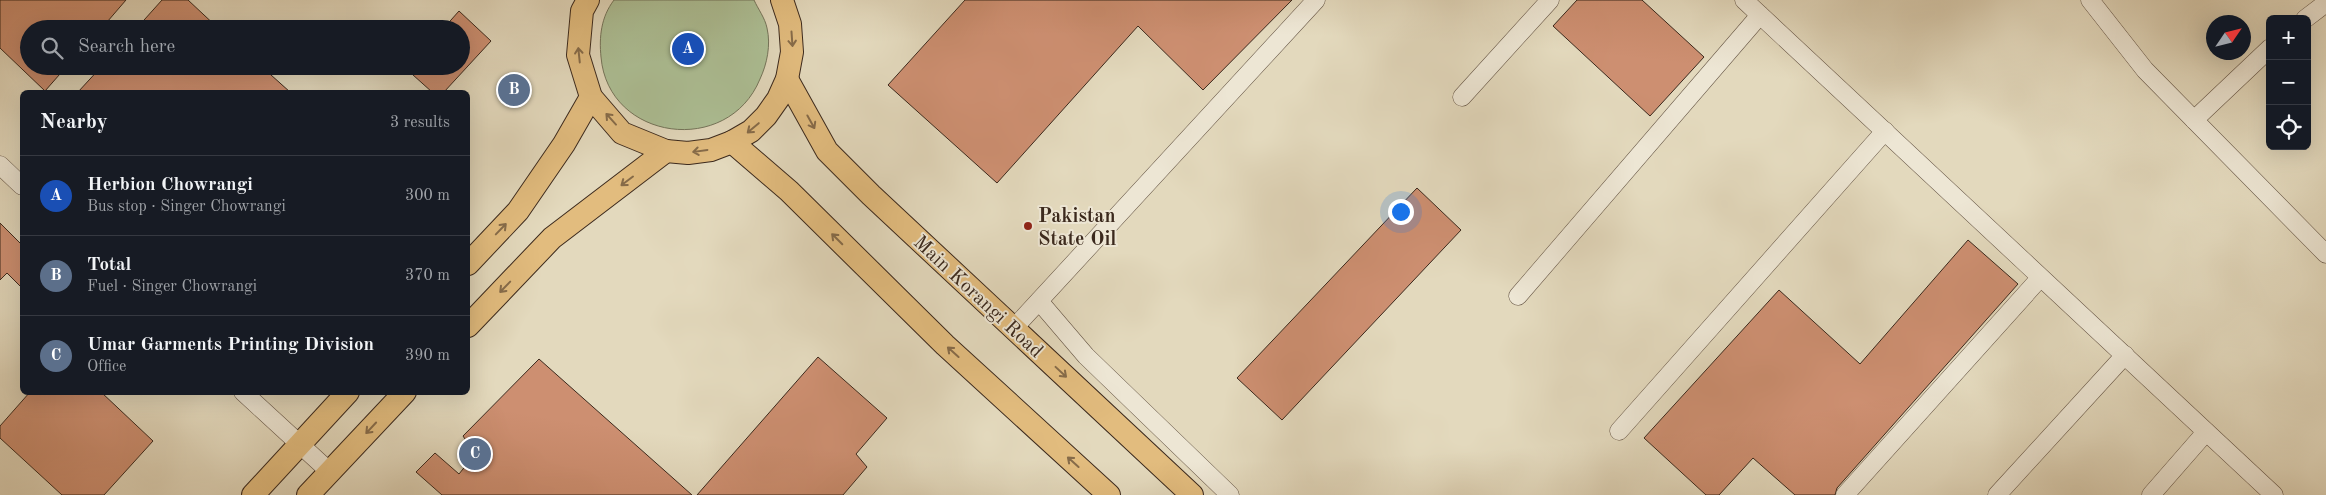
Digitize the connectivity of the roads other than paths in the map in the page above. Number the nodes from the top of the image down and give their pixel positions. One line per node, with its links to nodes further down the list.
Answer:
1 (782, 0): 11 (main road, one-way to 11)
2 (1316, 0): 24 (street)
3 (1550, 0): 13 (street)
4 (1744, 0): 8 (street)
5 (2090, 0): 14 (street)
6 (2326, 3): 9 (street)
7 (581, 4): 12 (main road, one-way to 7)
8 (1760, 15): 15 (street); 23 (street)
9 (2310, 15)
10 (2266, 52): 14 (street)
11 (787, 79): 16 (main road, one-way to 16); 26 (main road, Main Korangi Road, one-way to 26)
12 (591, 97): 17 (main road, one-way to 12); 21 (main road, one-way to 12)
13 (1462, 97)
14 (2194, 120): 20 (street)
15 (1885, 131): 22 (street); 31 (street)
16 (732, 142): 17 (main road, one-way to 17); 37 (main road, one-way to 16)
17 (666, 151): 25 (main road, one-way to 25)
18 (0, 165): 19 (street)
19 (20, 184)
20 (2326, 254)
21 (470, 262)
22 (2040, 278): 27 (street); 40 (street)
23 (1518, 296)
24 (1039, 301): 26 (street); 39 (street)
25 (470, 324)
26 (1014, 328): 38 (main road, Main Korangi Road, one-way to 38)
27 (2125, 355): 32 (street); 41 (street)
28 (246, 395): 33 (street)
29 (345, 395): 33 (main road)
30 (402, 395): 34 (main road, one-way to 34)
31 (1619, 431)
32 (2206, 432): 42 (street); 43 (street)
33 (299, 445): 34 (street); 35 (main road)
34 (330, 472): 36 (main road)
35 (253, 495)
36 (308, 495)
37 (1109, 495)
38 (1192, 495)
39 (1230, 495)
40 (1845, 495)
41 (1997, 495)
42 (2151, 495)
43 (2274, 495)

